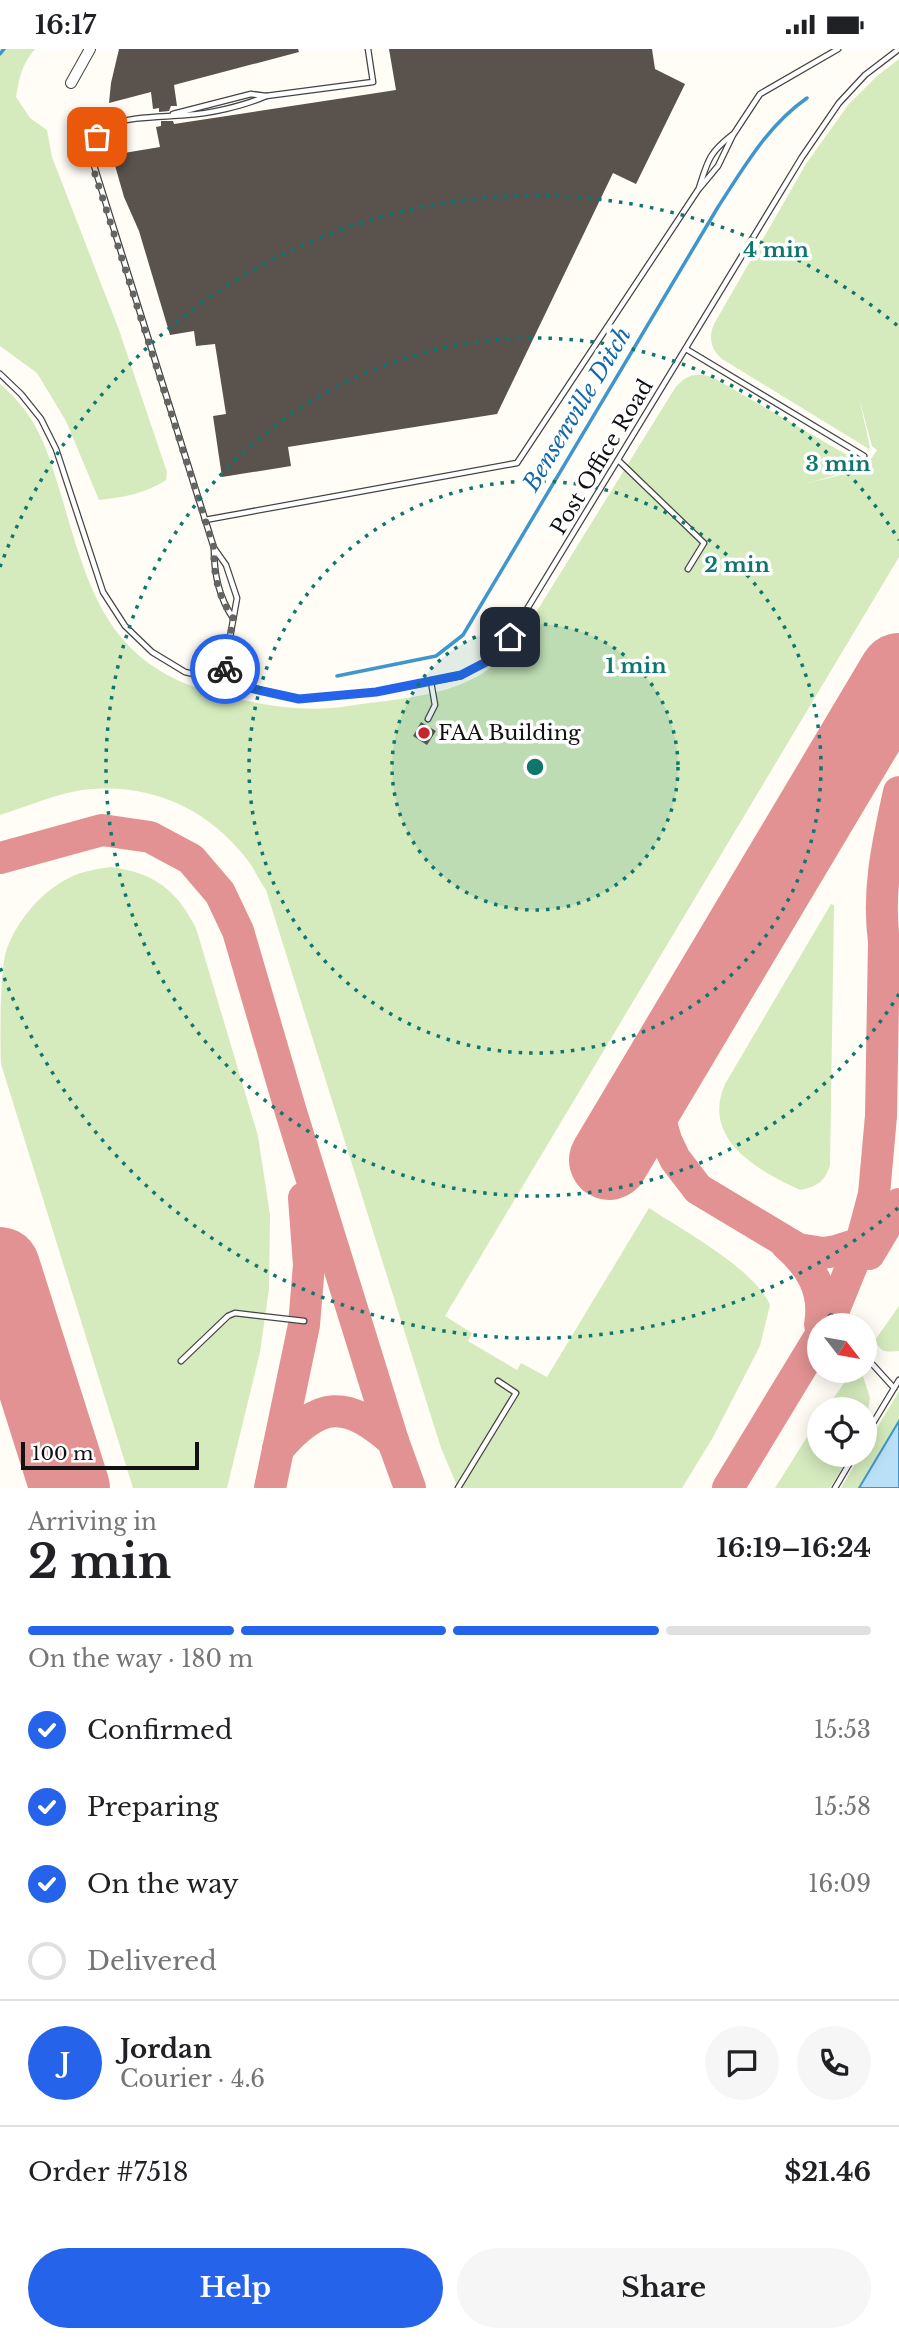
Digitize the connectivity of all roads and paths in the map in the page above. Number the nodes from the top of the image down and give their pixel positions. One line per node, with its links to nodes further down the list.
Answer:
1 (90, 49): 5 (street)
2 (368, 49): 12 (lane)
3 (838, 49): 6 (lane)
4 (898, 49): 8 (lane, Post Office Road)
5 (71, 83)
6 (733, 135): 7 (lane); 7 (lane)
7 (698, 190): 12 (lane)
8 (686, 349): 10 (lane); 11 (lane, Post Office Road)
9 (0, 374): 16 (lane, Post Office Road)
10 (864, 456)
11 (618, 460): 14 (lane); 17 (lane, Post Office Road)
12 (205, 520): 13 (lane)
13 (214, 548): 15 (lane); 15 (lane)
14 (688, 569)
15 (233, 618): 16 (lane)
16 (222, 682): 17 (lane, Post Office Road)
17 (431, 683): 18 (lane)
18 (428, 719)
19 (304, 1321): 20 (lane)
20 (181, 1361)
21 (877, 1369): 24 (lane)
22 (899, 1380): 24 (lane)
23 (498, 1381): 27 (lane)
24 (894, 1388): 25 (lane)
25 (877, 1416)
26 (847, 1467): 28 (lane)
27 (458, 1488)
28 (835, 1488)

